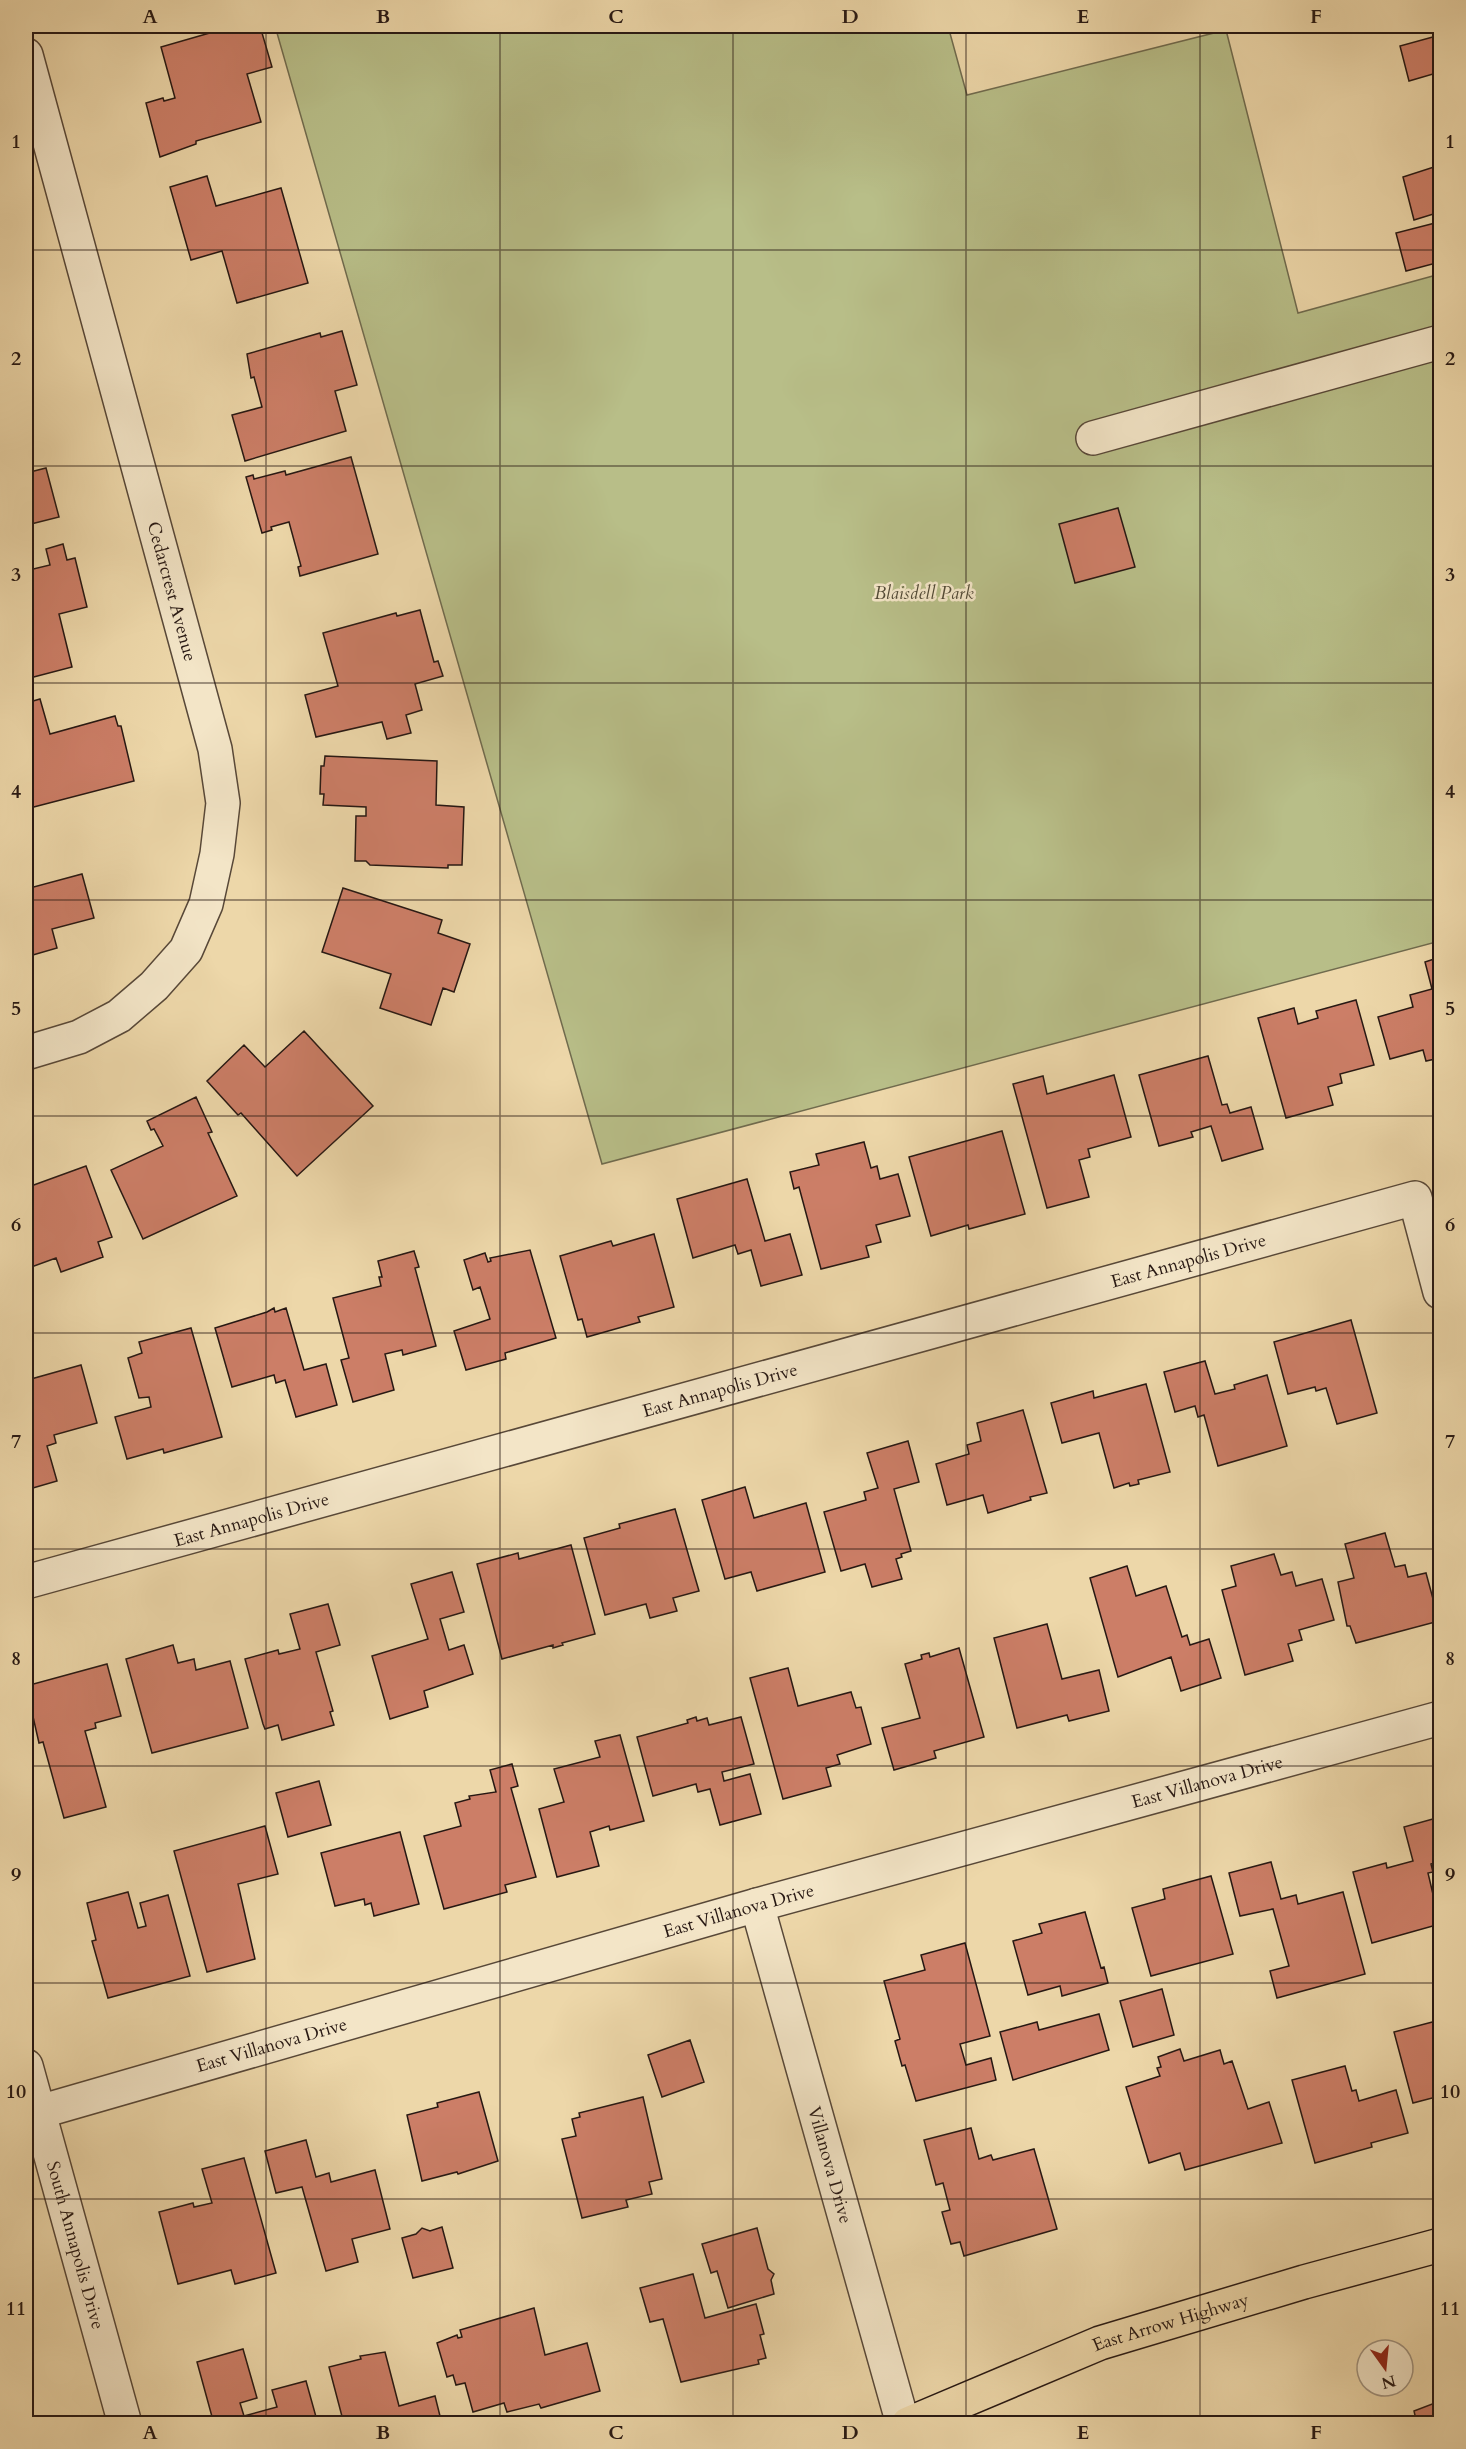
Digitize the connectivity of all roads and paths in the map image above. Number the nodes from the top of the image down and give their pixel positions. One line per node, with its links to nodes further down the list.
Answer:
1 (26, 56): 4 (street, Cedarcrest Avenue)
2 (1440, 342): 3 (street)
3 (1093, 438)
4 (30, 1052)
5 (1440, 1292): 6 (street, East Annapolis Drive)
6 (26, 1582)
7 (1440, 1718): 8 (street, East Villanova Drive)
8 (757, 1905): 10 (street, East Villanova Drive); 13 (street, Villanova Drive)
9 (26, 2066): 10 (street, South Annapolis Drive)
10 (39, 2112): 12 (street, South Annapolis Drive)
11 (1440, 2245): 14 (main road, East Arrow Highway)
12 (125, 2424)
13 (903, 2424)
14 (908, 2424)

